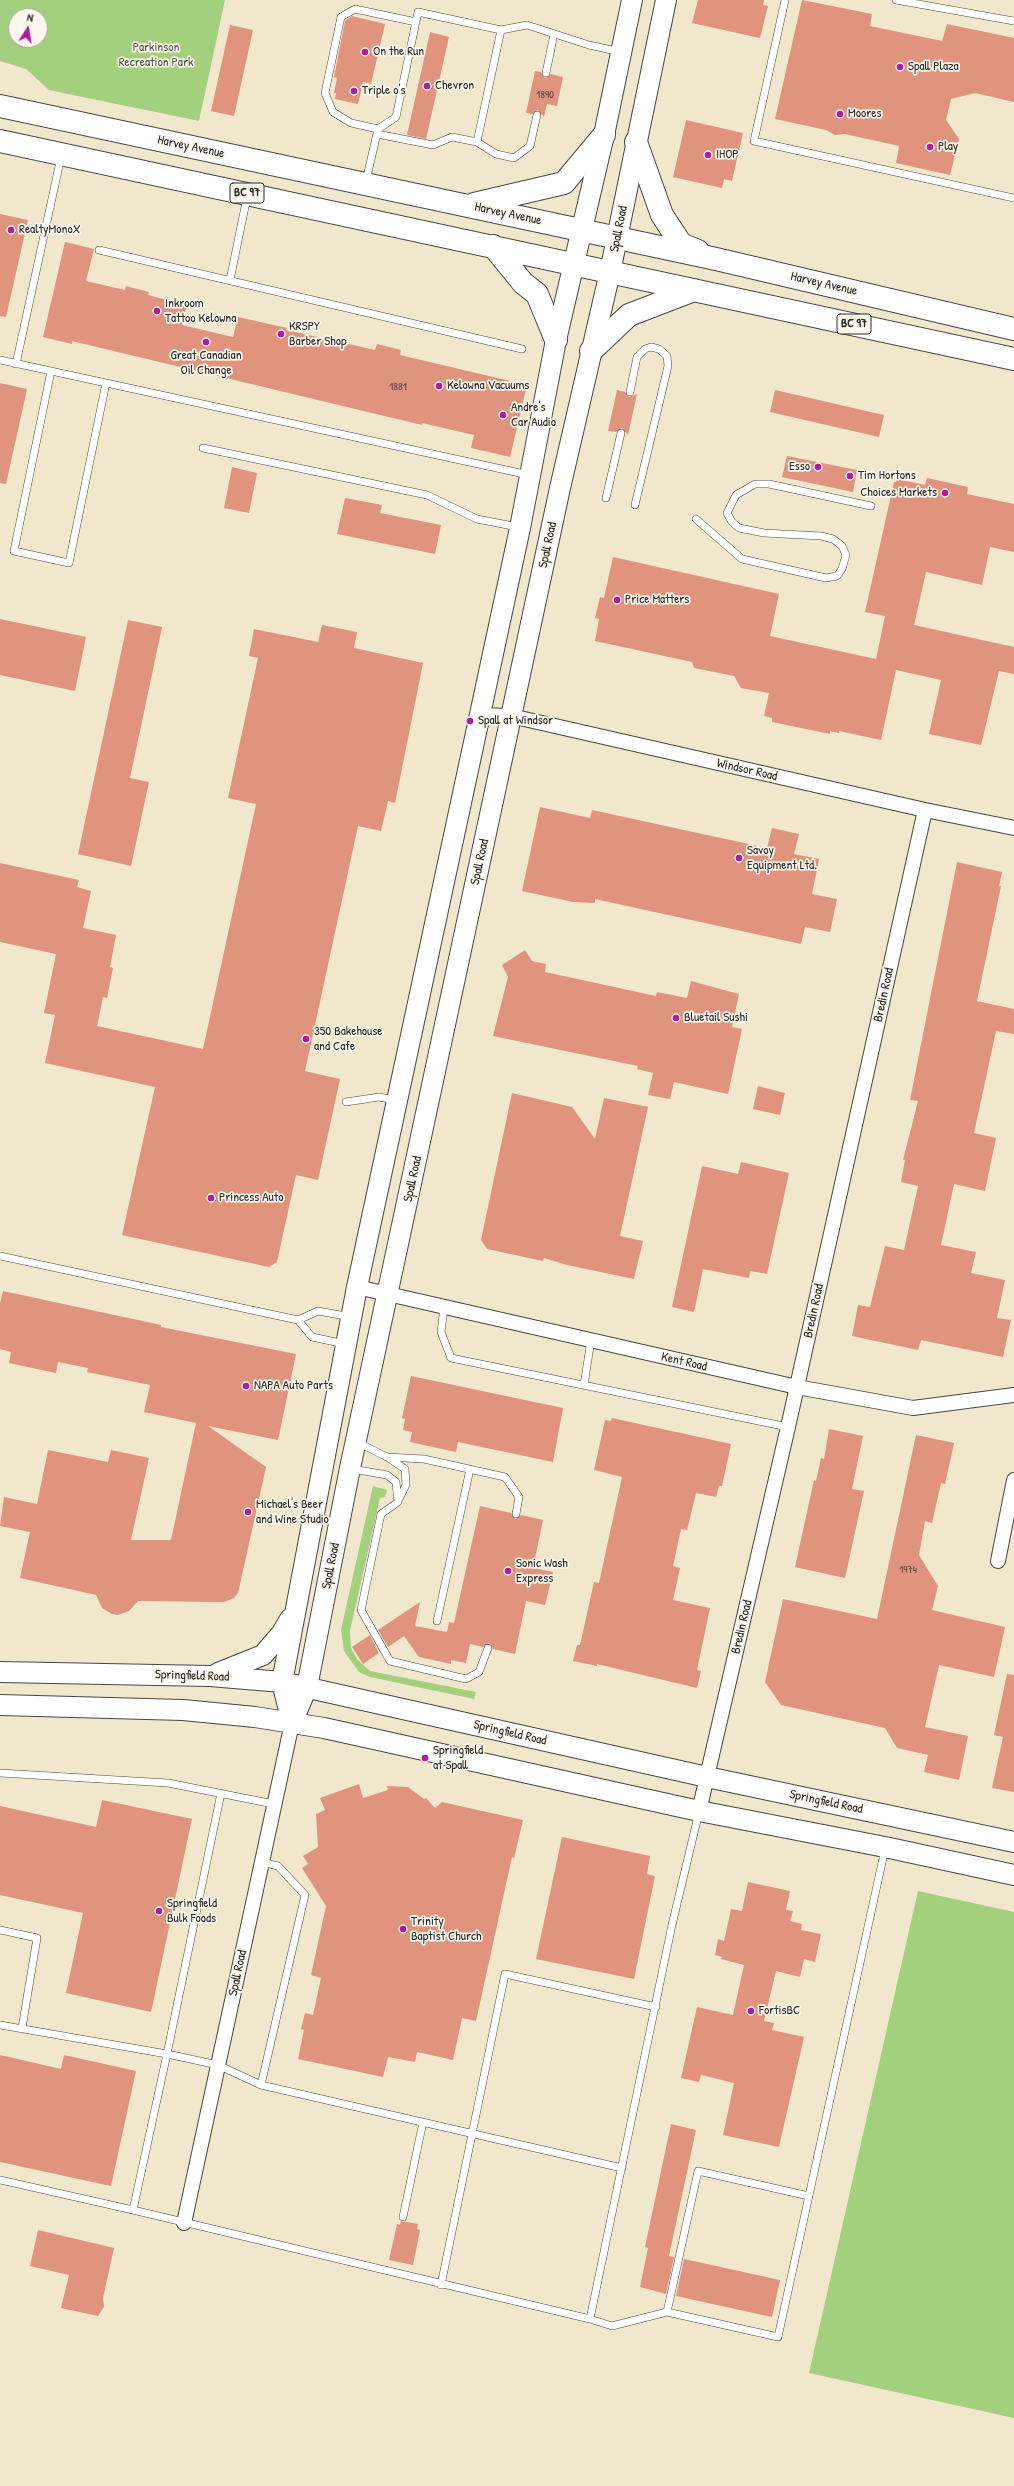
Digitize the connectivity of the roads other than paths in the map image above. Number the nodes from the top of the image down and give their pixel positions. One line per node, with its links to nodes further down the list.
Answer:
1 (632, 0): 9 (main road, Spall Road)
2 (666, 0): 17 (main road, Spall Road)
3 (785, 0): 21 (lane)
4 (896, 0): 5 (lane)
5 (1014, 21)
6 (416, 22): 7 (lane); 13 (lane); 13 (lane)
7 (501, 30): 8 (lane); 16 (lane)
8 (554, 34): 9 (lane); 10 (lane)
9 (621, 52): 14 (main road, Spall Road)
10 (546, 73)
11 (0, 106): 19 (highway, Harvey Avenue / BC 97)
12 (537, 115): 16 (lane)
13 (378, 131): 16 (lane); 19 (lane)
14 (604, 135): 22 (highway); 23 (main road, Spall Road)
15 (0, 141): 18 (highway, BC 97)
16 (477, 142)
17 (636, 142): 24 (main road, Spall Road); 27 (highway)
18 (62, 153): 20 (highway, BC 97); 38 (lane)
19 (366, 184): 22 (highway, Harvey Avenue / BC 97)
20 (248, 193): 25 (highway, BC 97); 30 (lane)
21 (1014, 198)
22 (469, 206): 23 (highway, Harvey Avenue / BC 97)
23 (581, 229): 24 (highway, Harvey Avenue / BC 97); 28 (main road, Spall Road)
24 (617, 239): 27 (highway, Harvey Avenue / BC 97); 29 (main road, Spall Road)
25 (493, 246): 28 (highway, BC 97); 33 (highway)
26 (99, 250): 30 (lane)
27 (716, 259): 32 (highway, Harvey Avenue / BC 97)
28 (574, 264): 29 (highway, BC 97); 33 (main road, Spall Road)
29 (610, 272): 31 (highway, BC 97); 35 (main road, Spall Road)
30 (230, 280): 34 (lane)
31 (694, 290): 35 (highway); 36 (highway, BC 97)
32 (1014, 329)
33 (556, 340): 44 (main road, Spall Road)
34 (522, 349)
35 (590, 351): 51 (main road, Spall Road)
36 (1014, 359)
37 (0, 360): 38 (lane)
38 (16, 364): 39 (lane)
39 (51, 371): 40 (lane); 40 (lane)
40 (106, 383): 44 (lane)
41 (630, 392): 46 (lane)
42 (621, 433): 45 (lane)
43 (203, 448): 49 (lane)
44 (531, 475): 49 (main road, Spall Road)
45 (606, 498)
46 (635, 505)
47 (871, 506): 48 (lane)
48 (696, 519)
49 (520, 528): 50 (main road, Spall Road)
50 (479, 714): 51 (street, Windsor Road); 54 (main road, Spall Road)
51 (511, 716): 52 (street, Windsor Road); 58 (main road, Spall Road)
52 (925, 810): 53 (street, Windsor Road); 65 (street, Bredin Road)
53 (1014, 828)
54 (396, 1100): 55 (lane); 57 (main road, Spall Road)
55 (346, 1102)
56 (0, 1256): 61 (lane)
57 (357, 1287): 58 (street, Kent Road); 60 (main road, Spall Road)
58 (388, 1295): 59 (street, Kent Road); 68 (main road, Spall Road)
59 (444, 1307): 62 (street, Kent Road); 64 (lane)
60 (351, 1317): 61 (lane); 63 (main road, Spall Road)
61 (298, 1320): 63 (lane)
62 (591, 1340): 64 (lane); 65 (street, Kent Road)
63 (346, 1345): 76 (main road, Spall Road)
64 (584, 1385): 67 (lane)
65 (797, 1387): 66 (street, Kent Road); 67 (street, Bredin Road)
66 (1014, 1395)
67 (788, 1428): 86 (street, Bredin Road)
68 (356, 1442): 69 (lane); 70 (main road, Spall Road)
69 (387, 1457): 71 (lane); 73 (lane)
70 (350, 1468): 73 (lane); 82 (main road, Spall Road)
71 (470, 1469): 74 (lane); 77 (lane)
72 (1014, 1480): 75 (street)
73 (398, 1502): 78 (lane)
74 (516, 1514)
75 (998, 1561)
76 (293, 1614): 80 (main road); 81 (main road, Spall Road)
77 (437, 1621)
78 (488, 1648)
79 (0, 1672): 80 (main road, Springfield Road)
80 (210, 1676): 81 (main road, Springfield Road)
81 (282, 1682): 82 (main road, Springfield Road); 84 (main road, Spall Road)
82 (307, 1687): 84 (main road, Spall Road); 86 (main road, Springfield Road)
83 (0, 1705): 84 (main road)
84 (292, 1723): 88 (street, Spall Road); 89 (main road)
85 (0, 1773): 87 (lane)
86 (707, 1777): 89 (street, Bredin Road); 90 (main road, Springfield Road)
87 (221, 1793): 88 (lane); 98 (lane)
88 (274, 1804): 92 (street, Spall Road)
89 (699, 1812): 91 (main road); 95 (lane)
90 (1014, 1842)
91 (885, 1847): 93 (main road); 105 (lane)
92 (262, 1862): 99 (street, Spall Road); 100 (lane)
93 (1014, 1875)
94 (0, 1930): 97 (lane)
95 (656, 2007): 102 (lane); 103 (lane)
96 (0, 2025): 97 (lane)
97 (22, 2028): 98 (lane)
98 (166, 2054): 99 (lane); 106 (lane)
99 (218, 2065): 100 (lane); 108 (street, Spall Road)
100 (262, 2085): 101 (lane)
101 (423, 2122): 102 (lane); 107 (lane)
102 (472, 2133): 103 (lane); 109 (lane)
103 (622, 2168): 111 (lane)
104 (0, 2180): 106 (lane)
105 (809, 2196): 110 (lane); 110 (lane)
106 (133, 2210): 108 (lane)
107 (403, 2216)
108 (184, 2224): 109 (lane)
109 (441, 2285): 111 (lane)
110 (667, 2312): 111 (lane)
111 (590, 2319)

